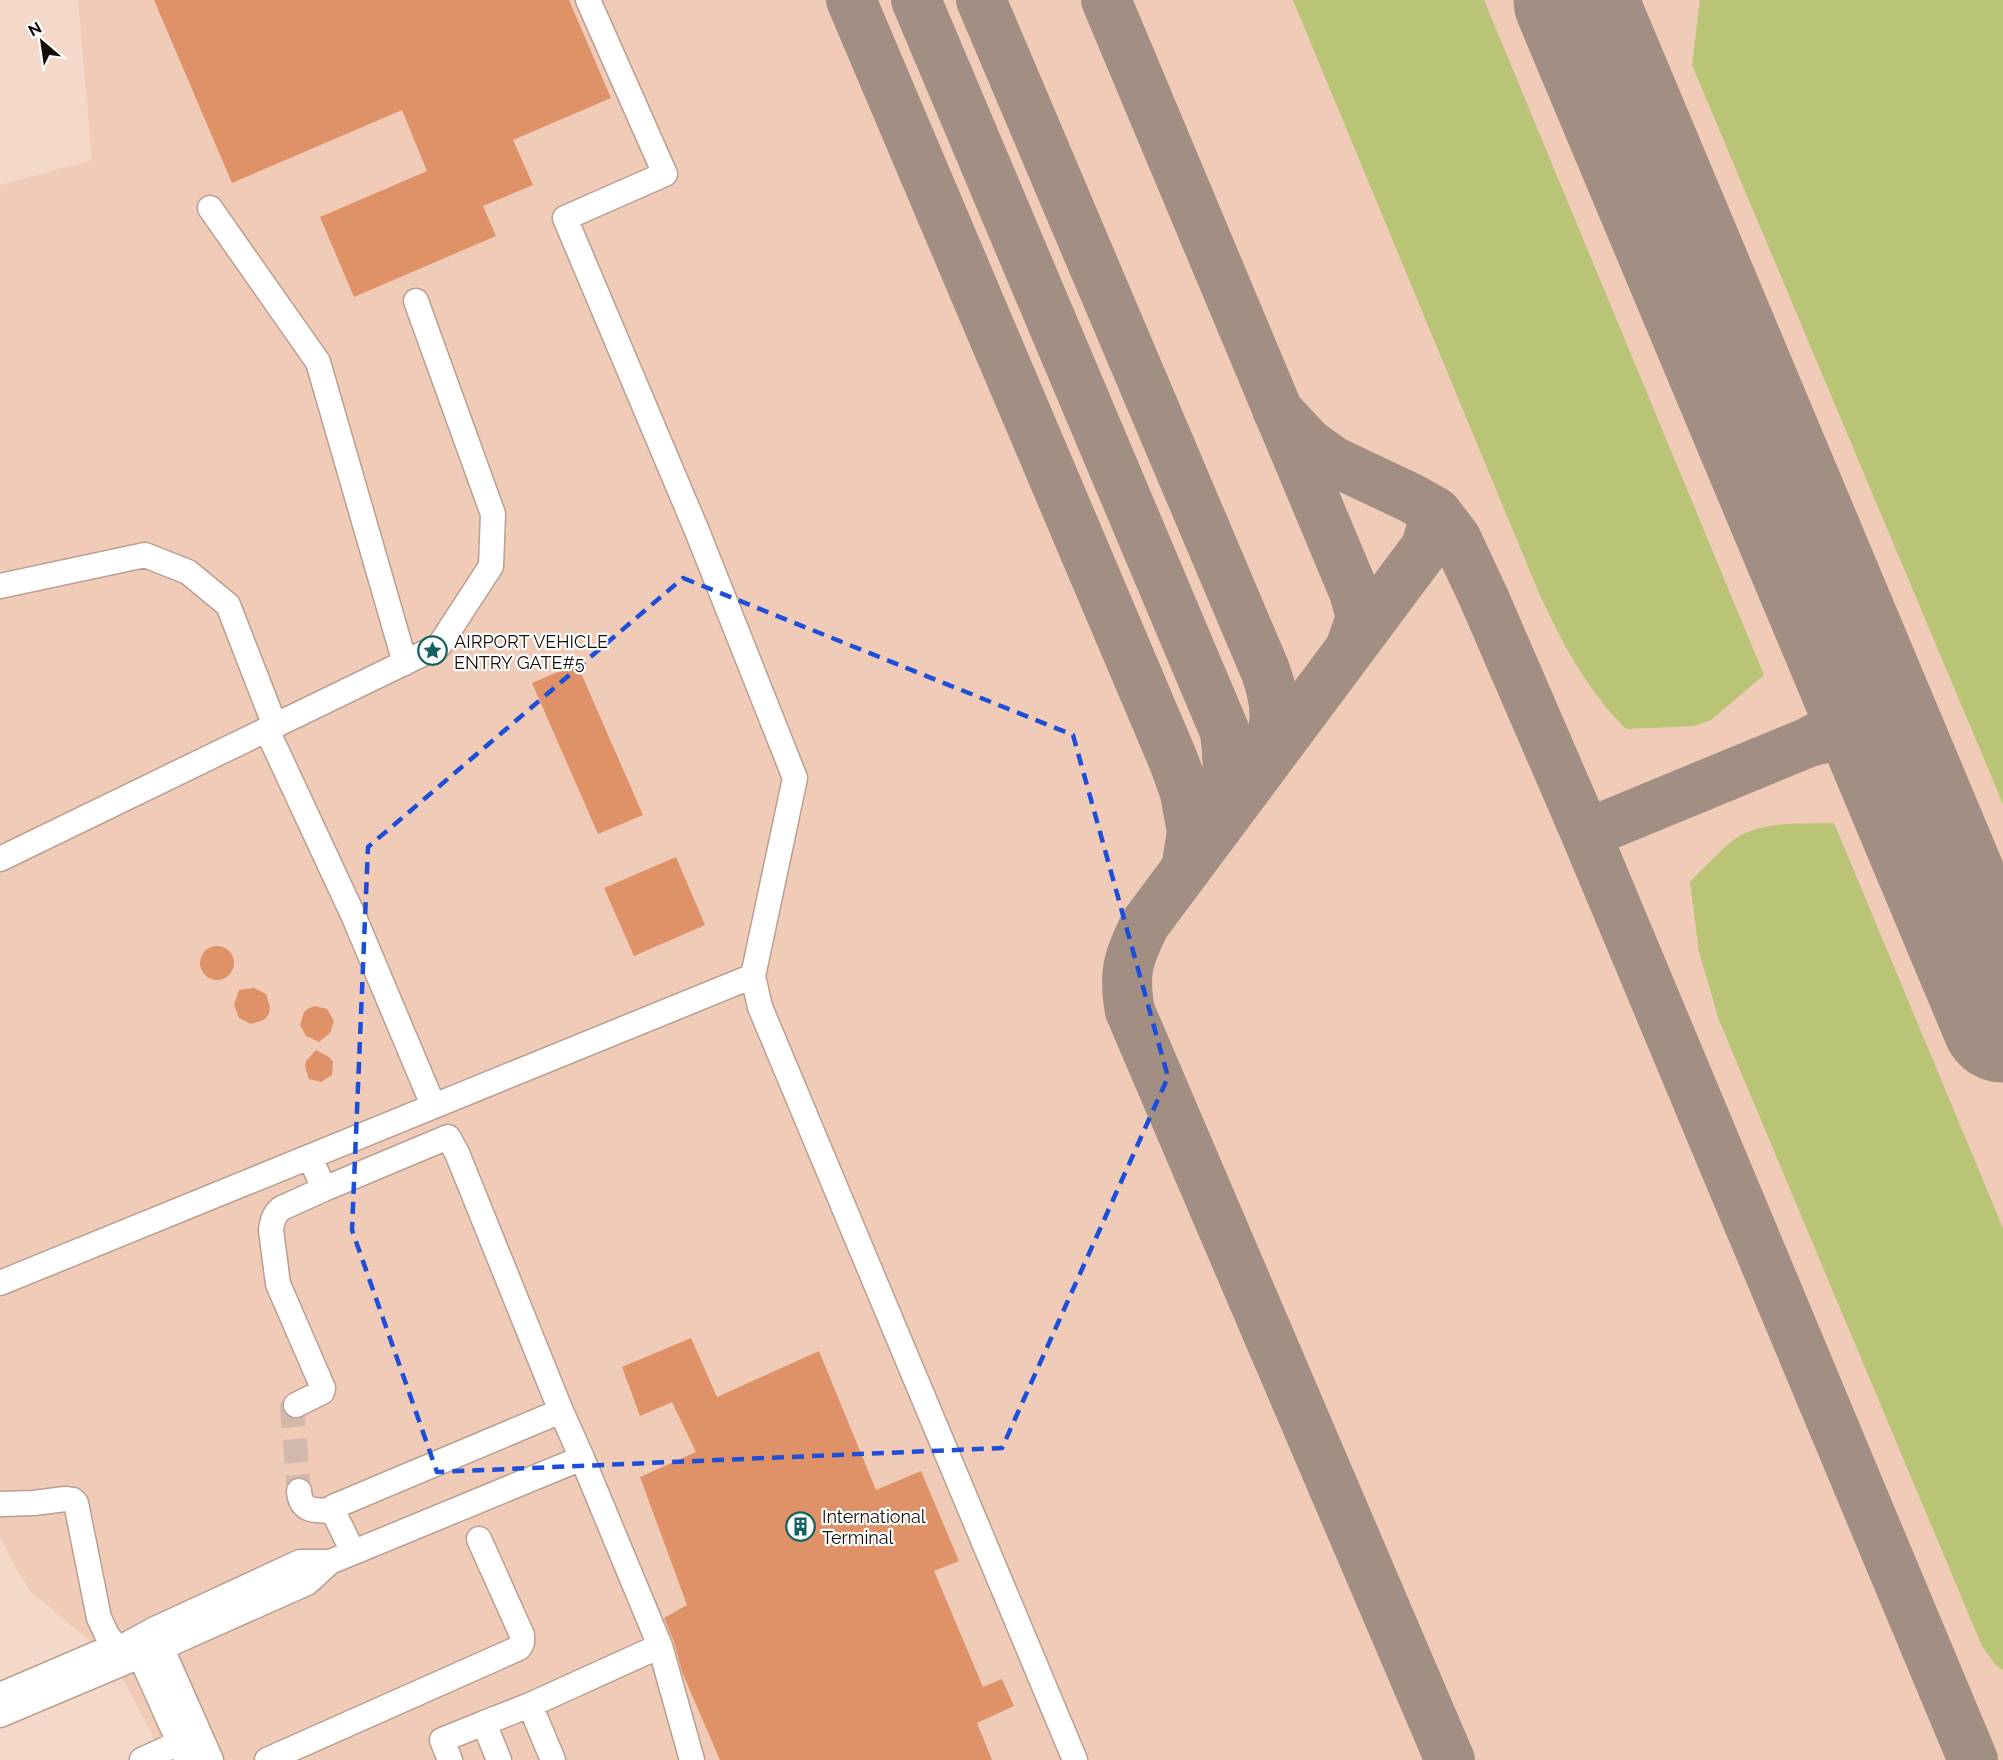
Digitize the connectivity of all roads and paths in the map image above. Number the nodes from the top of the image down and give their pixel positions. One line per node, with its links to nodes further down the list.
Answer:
1 (588, 0): 8 (lane)
2 (210, 208): 5 (lane)
3 (416, 301): 5 (lane)
4 (0, 586): 6 (lane)
5 (405, 663): 6 (lane)
6 (271, 728): 7 (lane); 9 (lane)
7 (0, 859)
8 (753, 976): 9 (lane); 35 (lane)
9 (433, 1105): 10 (lane)
10 (310, 1157): 11 (lane); 12 (lane)
11 (324, 1189): 13 (lane); 14 (lane)
12 (0, 1283)
13 (296, 1405)
14 (561, 1412): 15 (lane); 18 (lane)
15 (582, 1458): 20 (lane); 22 (lane)
16 (299, 1491): 18 (lane)
17 (0, 1504): 21 (lane)
18 (333, 1511): 20 (lane)
19 (478, 1539): 30 (lane)
20 (352, 1552): 21 (lane)
21 (141, 1644): 23 (lane); 25 (lane); 27 (lane)
22 (660, 1646): 24 (lane); 34 (lane)
23 (0, 1695)
24 (530, 1705): 26 (lane); 33 (lane)
25 (0, 1715)
26 (484, 1723): 31 (lane); 32 (lane)
27 (189, 1746): 28 (lane); 29 (lane)
28 (142, 1760)
29 (212, 1760)
30 (267, 1760)
31 (450, 1760)
32 (499, 1760)
33 (553, 1760)
34 (692, 1760)
35 (1075, 1760)

